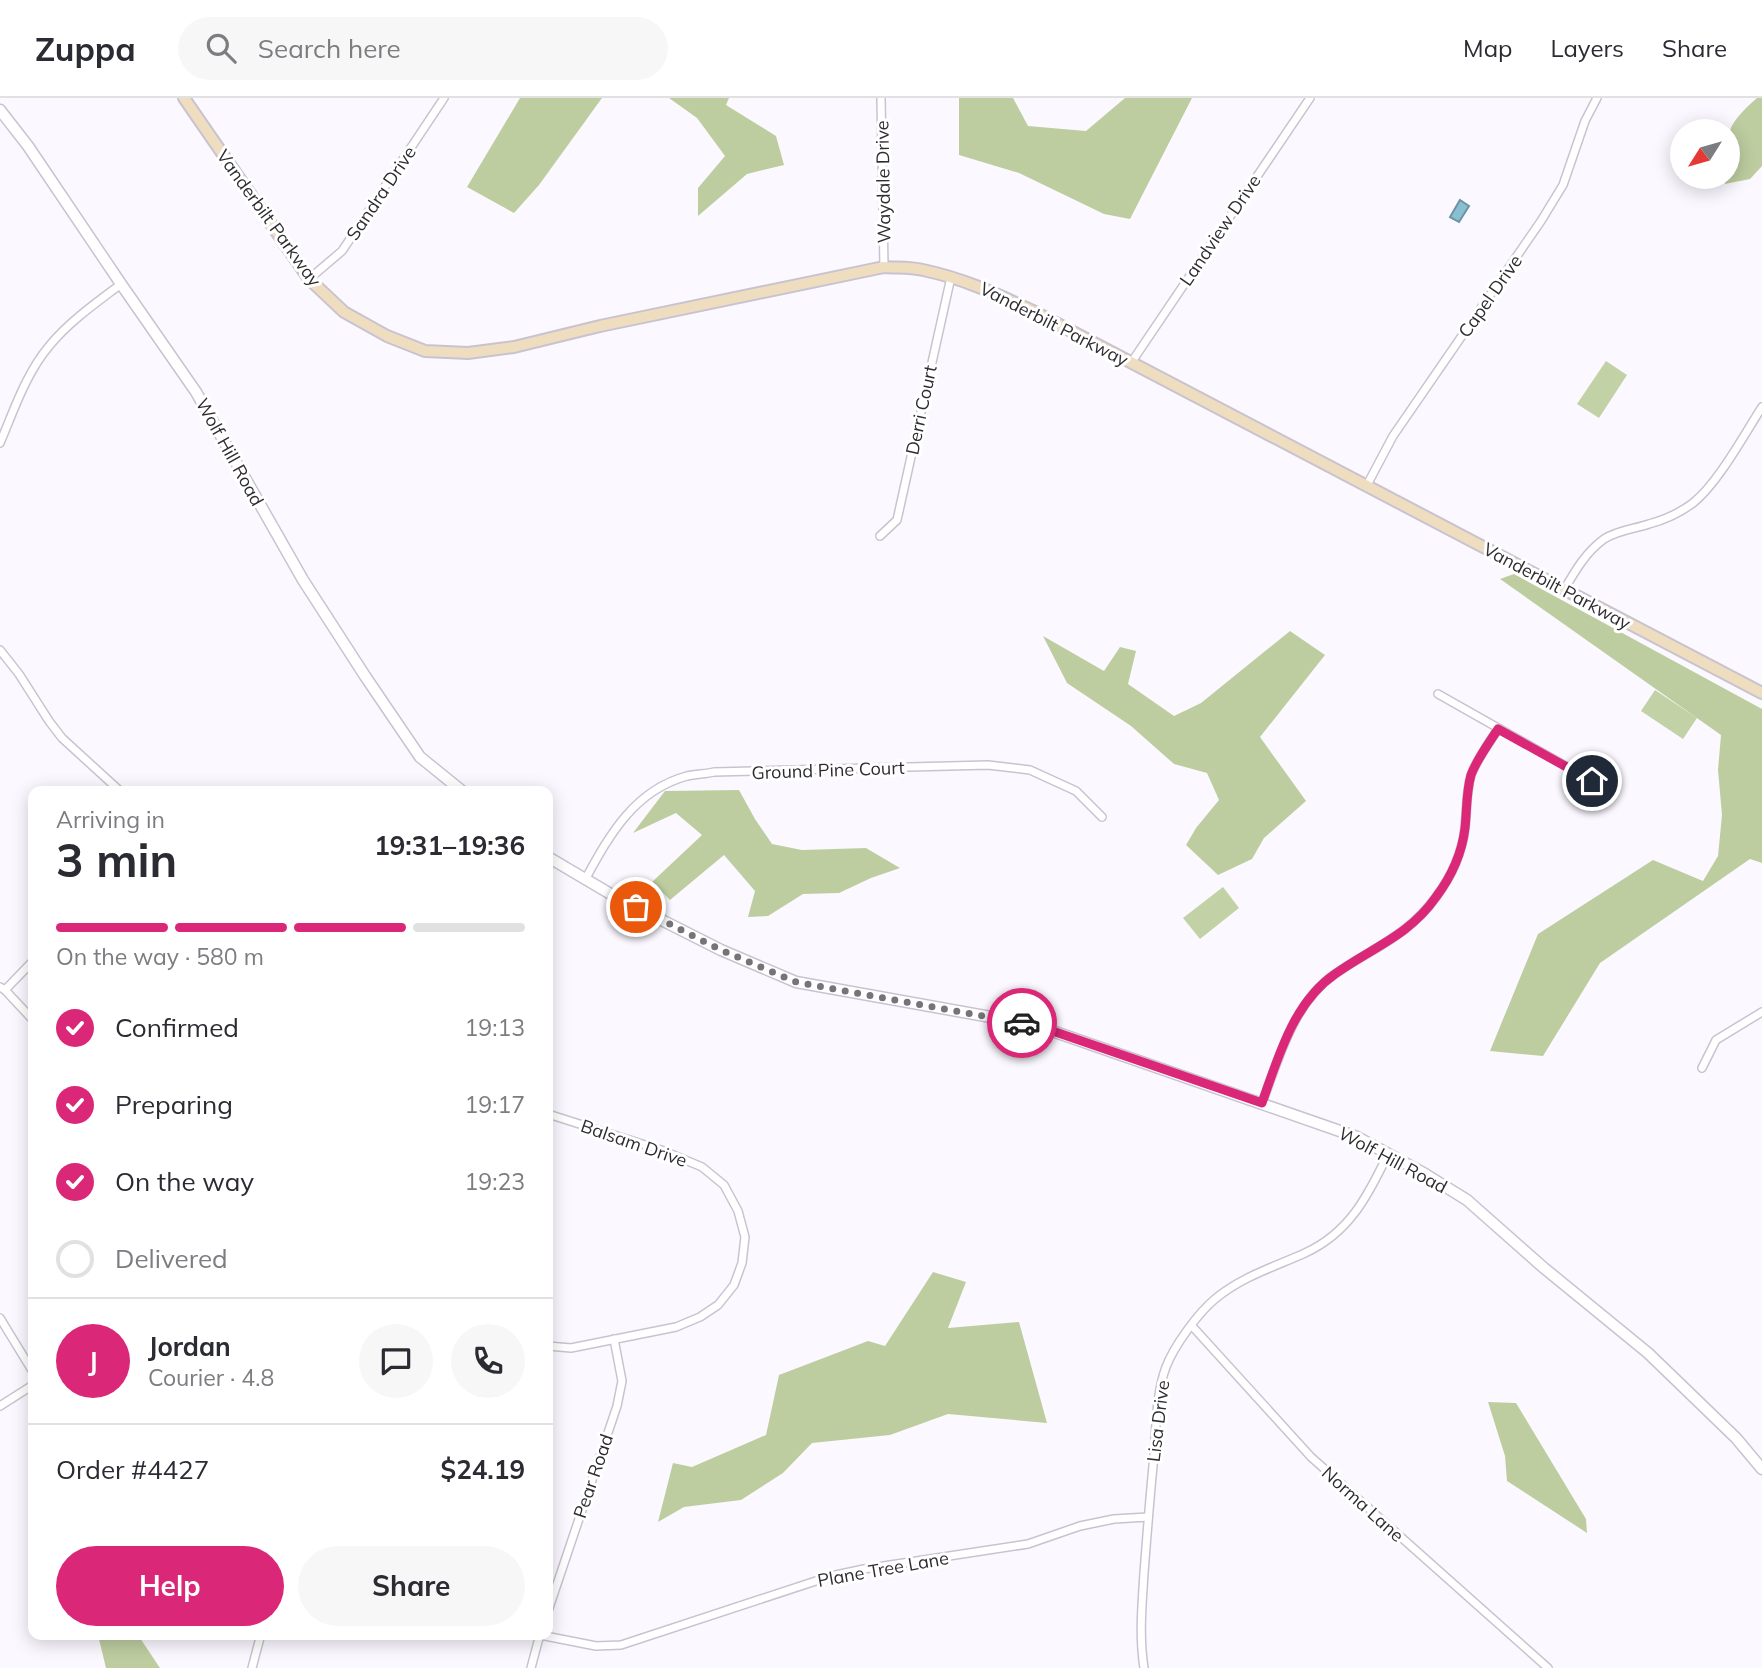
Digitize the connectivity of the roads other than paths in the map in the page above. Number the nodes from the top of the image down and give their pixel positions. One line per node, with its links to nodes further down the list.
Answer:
1 (184, 98): 9 (main road, Vanderbilt Parkway)
2 (444, 98): 9 (street, Sandra Drive)
3 (881, 98): 7 (street, Waydale Drive)
4 (1310, 98): 11 (street, Landview Drive)
5 (1597, 98): 14 (street, Capel Drive)
6 (0, 110): 10 (street, Wolf Hill Road)
7 (884, 267): 8 (main road, Vanderbilt Parkway); 9 (main road, Vanderbilt Parkway)
8 (951, 276): 11 (main road, Vanderbilt Parkway); 15 (street, Derri Court)
9 (309, 279)
10 (121, 284): 13 (street); 23 (street, Wolf Hill Road)
11 (1131, 363): 14 (main road, Vanderbilt Parkway)
12 (1762, 407): 16 (street)
13 (0, 443)
14 (1367, 485): 16 (main road, Vanderbilt Parkway)
15 (880, 536)
16 (1564, 590): 18 (main road, Vanderbilt Parkway)
17 (0, 650): 22 (street)
18 (1762, 693)
19 (1438, 694): 20 (street)
20 (1498, 729): 21 (street); 32 (street)
21 (1592, 781)
22 (115, 786)
23 (456, 786)
24 (1102, 817): 26 (street, Ground Pine Court)
25 (553, 860): 26 (street, Wolf Hill Road)
26 (586, 878): 32 (street, Wolf Hill Road)
27 (28, 966): 28 (street)
28 (3, 988): 30 (street)
29 (1762, 1012): 31 (street)
30 (28, 1015)
31 (1702, 1068)
32 (1262, 1103): 34 (street, Wolf Hill Road)
33 (553, 1116): 37 (street, Balsam Drive)
34 (1388, 1154): 36 (street, Lisa Drive); 42 (street, Wolf Hill Road)
35 (0, 1318): 39 (street)
36 (1192, 1325): 43 (street, Lisa Drive); 51 (street, Norma Lane)
37 (614, 1339): 38 (street, Balsam Drive); 44 (street, Pear Road)
38 (553, 1346)
39 (28, 1365)
40 (28, 1388): 41 (street)
41 (0, 1406)
42 (1762, 1469)
43 (1148, 1517): 45 (street, Plane Tree Lane); 50 (street, Lisa Drive)
44 (553, 1596)
45 (553, 1638)
46 (259, 1640): 48 (street)
47 (539, 1640): 49 (street)
48 (252, 1668)
49 (531, 1668)
50 (1143, 1668)
51 (1548, 1668)

